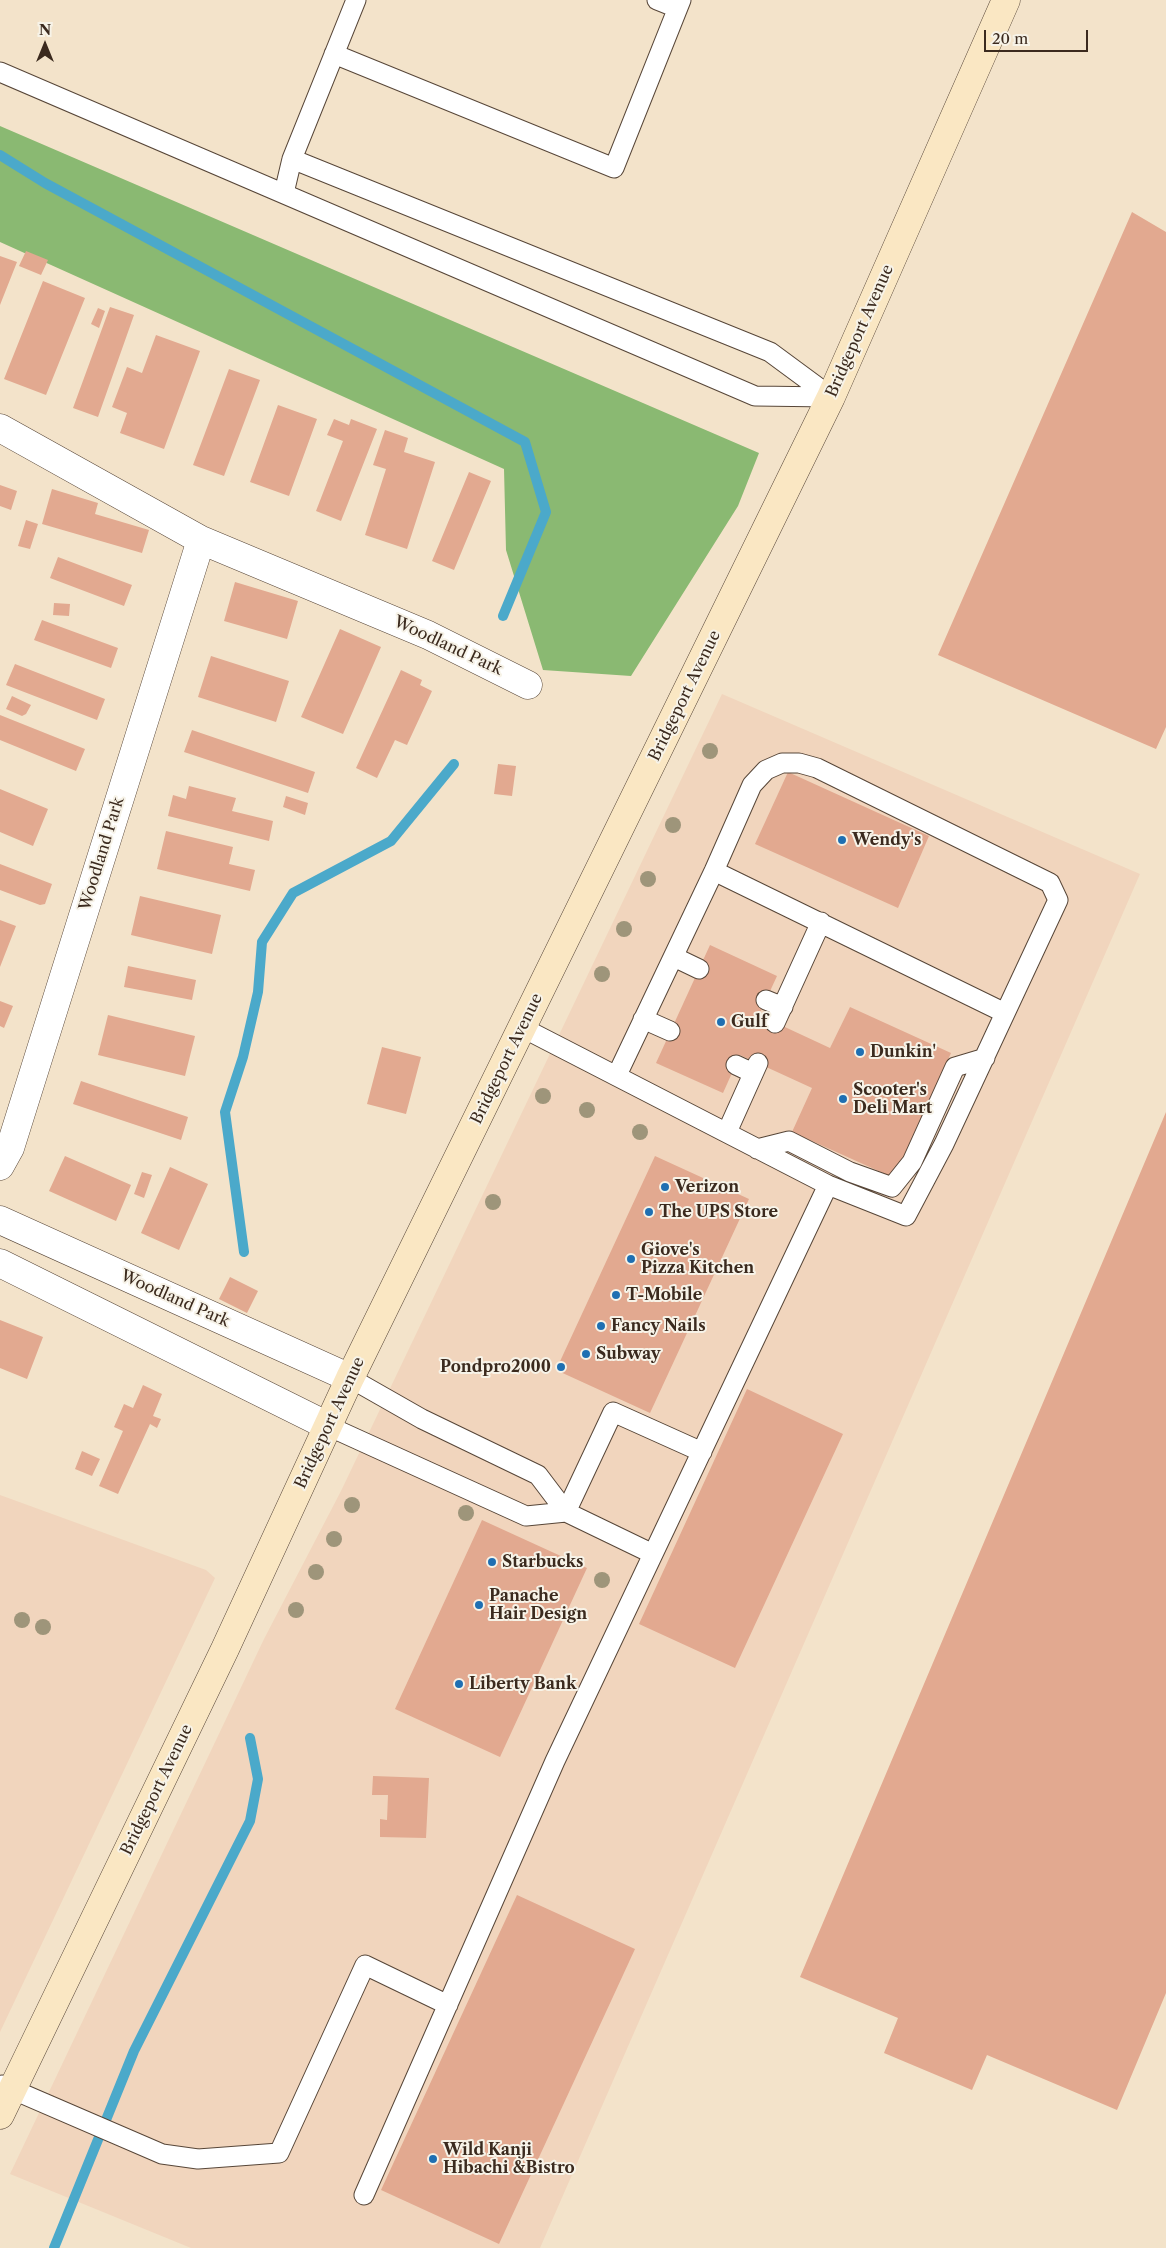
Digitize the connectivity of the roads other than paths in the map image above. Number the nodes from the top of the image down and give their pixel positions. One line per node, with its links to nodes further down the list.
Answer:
1 (356, 0): 5 (lane)
2 (657, 0): 4 (lane)
3 (1006, 0): 9 (main road, Bridgeport Avenue)
4 (679, 4): 5 (lane)
5 (334, 54): 7 (lane)
6 (0, 72): 8 (lane)
7 (292, 159): 8 (lane); 9 (lane)
8 (284, 193): 9 (lane)
9 (831, 397): 20 (main road, Bridgeport Avenue)
10 (0, 428): 11 (street, Woodland Park)
11 (201, 540): 12 (street, Woodland Park); 27 (street, Woodland Park)
12 (528, 685)
13 (714, 871): 14 (lane); 15 (lane); 18 (lane)
14 (821, 922): 17 (lane); 18 (lane)
15 (674, 957): 16 (lane); 19 (lane)
16 (699, 969)
17 (775, 1010)
18 (1005, 1013): 22 (lane)
19 (644, 1019): 21 (lane); 24 (lane)
20 (523, 1028): 24 (lane); 31 (main road, Bridgeport Avenue)
21 (670, 1031)
22 (985, 1058): 26 (lane); 28 (lane)
23 (736, 1064): 25 (lane)
24 (617, 1075): 25 (lane)
25 (727, 1132): 26 (lane)
26 (757, 1149): 28 (lane)
27 (0, 1166)
28 (828, 1185): 33 (lane)
29 (0, 1220): 31 (street, Woodland Park)
30 (0, 1263): 32 (street)
31 (350, 1378): 32 (main road, Bridgeport Avenue); 34 (lane)
32 (328, 1426): 34 (lane); 37 (main road, Bridgeport Avenue)
33 (702, 1452): 34 (lane); 35 (lane)
34 (566, 1512): 35 (lane)
35 (653, 1554): 36 (lane)
36 (448, 2005): 37 (lane); 39 (lane)
37 (6, 2087): 38 (main road, Bridgeport Avenue)
38 (0, 2115)
39 (364, 2195)

